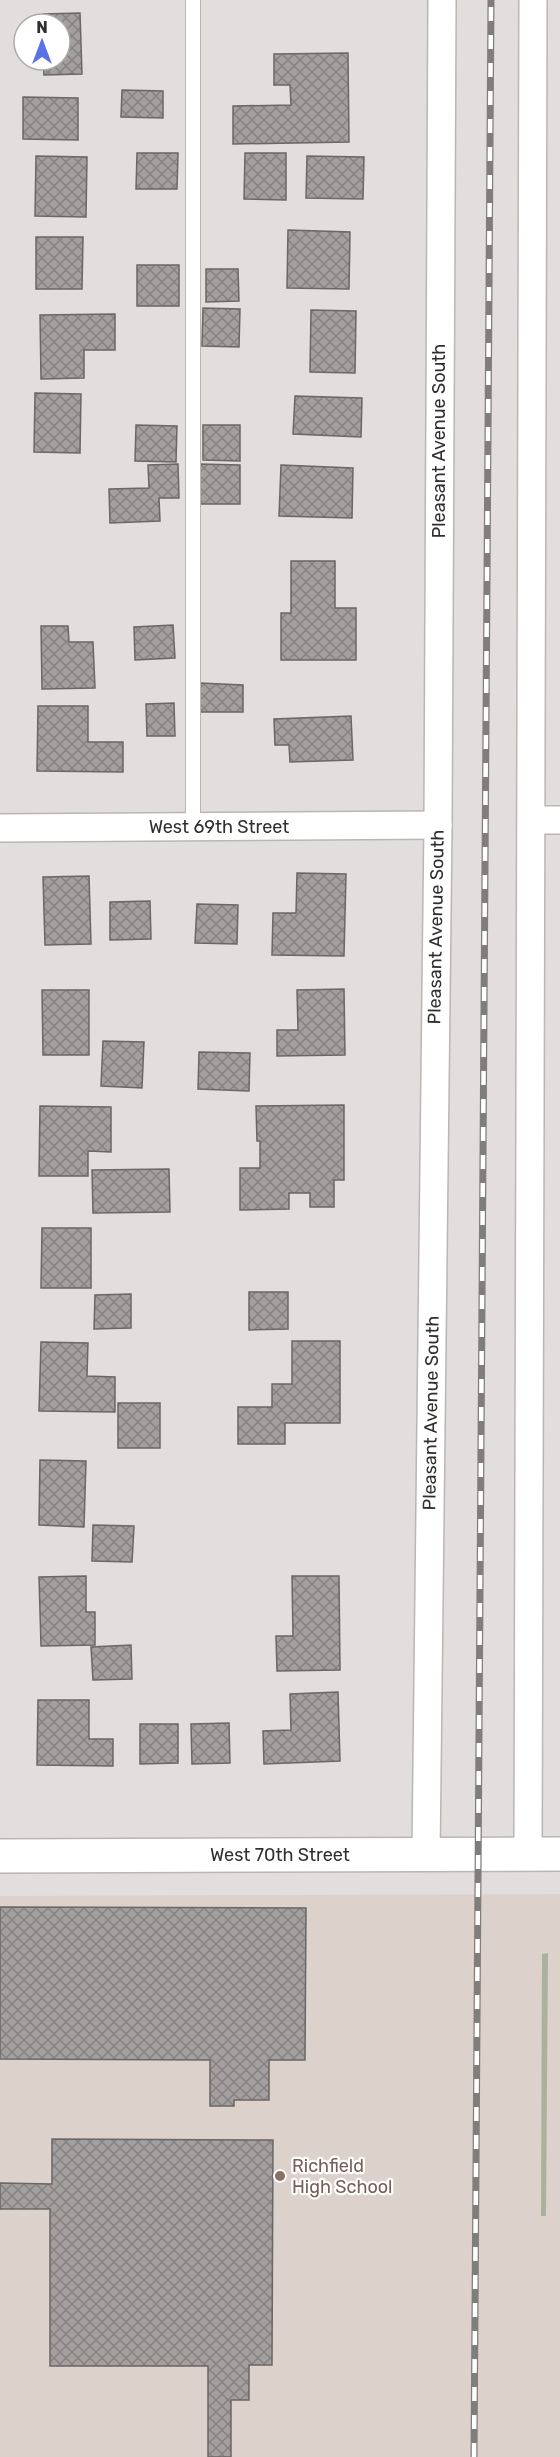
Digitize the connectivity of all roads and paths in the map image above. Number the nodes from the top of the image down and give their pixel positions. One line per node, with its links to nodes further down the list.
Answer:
1 (193, 0): 7 (lane)
2 (442, 0): 6 (street, Pleasant Avenue South)
3 (533, 0): 4 (street)
4 (532, 820): 5 (street); 10 (street)
5 (560, 820)
6 (438, 825): 7 (street, West 69th Street); 9 (street, Pleasant Avenue South)
7 (193, 827): 8 (street, West 69th Street)
8 (0, 828)
9 (426, 1854): 10 (street, West 70th Street); 12 (street, West 70th Street)
10 (528, 1854): 11 (street, West 70th Street)
11 (560, 1854)
12 (0, 1856)

